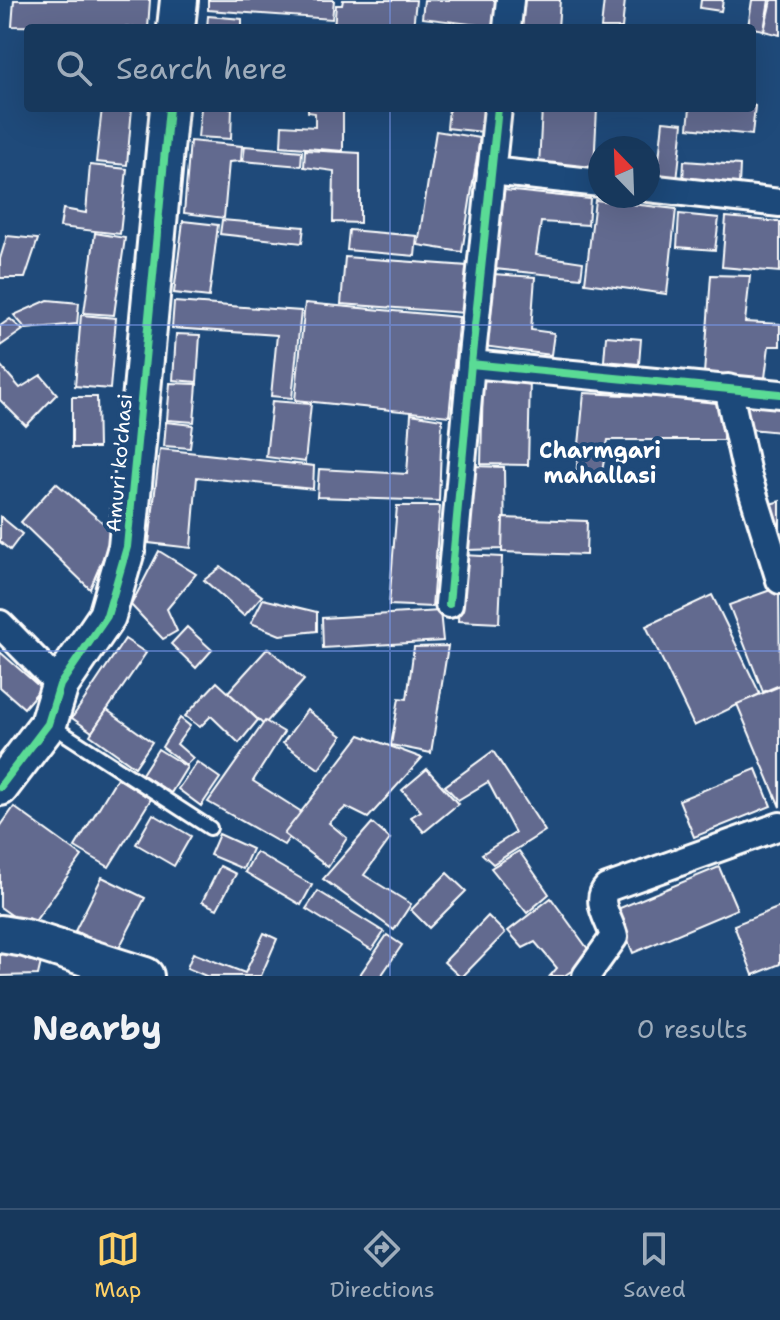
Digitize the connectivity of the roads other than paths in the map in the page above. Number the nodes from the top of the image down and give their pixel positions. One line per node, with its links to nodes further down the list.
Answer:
1 (179, 0): 3 (street)
2 (510, 0): 4 (street)
3 (176, 24)
4 (507, 24)
5 (169, 112): 17 (street, Amuri ko'chasi)
6 (498, 112): 7 (street)
7 (491, 171): 8 (street); 11 (street)
8 (588, 182)
9 (660, 189): 10 (street)
10 (780, 203)
11 (471, 364): 12 (street); 15 (street)
12 (728, 388): 13 (street); 14 (street)
13 (780, 394)
14 (780, 580)
15 (449, 604)
16 (0, 624): 17 (street)
17 (60, 685): 18 (street, Amuri ko'chasi)
18 (48, 724): 19 (street, Amuri ko'chasi); 21 (lane)
19 (0, 787)
20 (780, 826): 24 (street)
21 (210, 828)
22 (0, 934): 23 (street)
23 (145, 976)
24 (586, 976)

